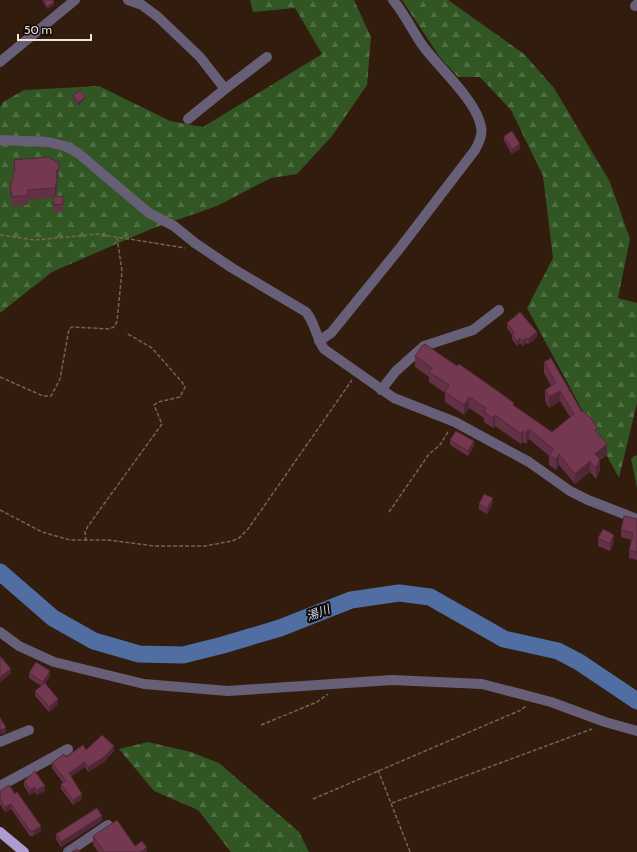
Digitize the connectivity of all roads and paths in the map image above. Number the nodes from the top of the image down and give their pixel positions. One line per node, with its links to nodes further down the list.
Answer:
1 (76, 0): 5 (street)
2 (128, 0): 6 (street)
3 (393, 0): 14 (street)
4 (267, 57): 6 (street)
5 (0, 62)
6 (225, 89): 7 (street)
7 (188, 119)
8 (0, 140): 11 (street)
9 (0, 235): 10 (path)
10 (117, 237): 11 (path); 16 (path)
11 (195, 243): 14 (street)
12 (499, 310): 17 (street)
13 (126, 333): 22 (path)
14 (319, 341): 15 (street)
15 (357, 373): 17 (street); 22 (path)
16 (0, 377)
17 (381, 390): 18 (street)
18 (455, 422): 20 (path); 21 (street)
19 (0, 510): 22 (path)
20 (389, 512)
21 (637, 519)
22 (86, 540)
23 (0, 632): 24 (street)
24 (340, 684): 25 (street); 27 (path)
25 (532, 696): 26 (street); 32 (path)
26 (605, 722): 29 (street); 35 (path)
27 (261, 725)
28 (29, 730): 30 (street)
29 (637, 731)
30 (0, 742)
31 (68, 749): 33 (street)
32 (378, 770): 34 (path); 35 (path)
33 (0, 786)
34 (313, 799)
35 (392, 803): 40 (path)
36 (108, 825): 39 (street)
37 (0, 832): 38 (main road)
38 (24, 852)
39 (68, 852)
40 (410, 852)

